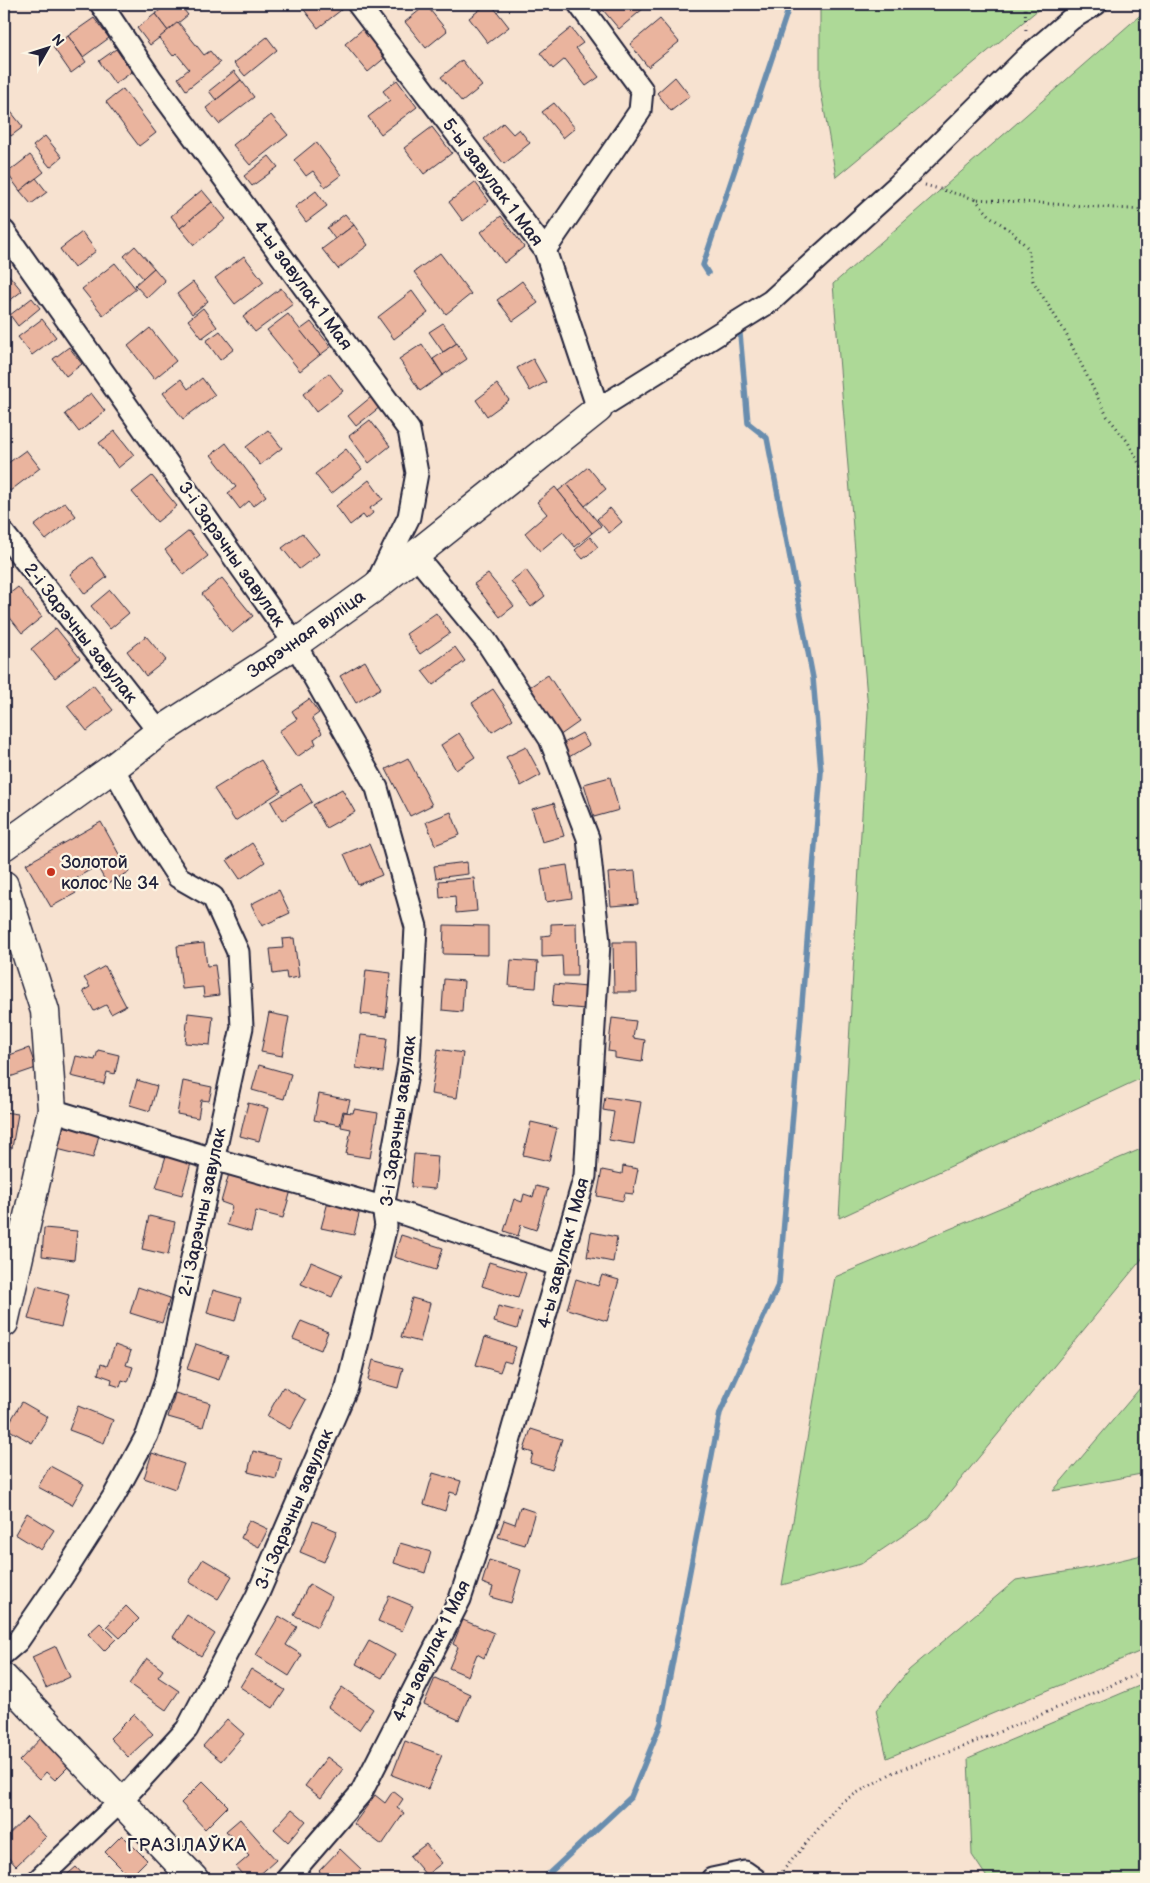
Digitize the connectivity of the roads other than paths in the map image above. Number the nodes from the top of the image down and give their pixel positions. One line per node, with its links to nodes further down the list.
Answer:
1 (101, 4): 10 (street, 4-ы завулак 1 Мая)
2 (358, 4): 6 (street, 5-ы завулак 1 Мая)
3 (579, 4): 6 (street)
4 (1096, 4): 7 (street)
5 (4, 231): 11 (street, 3-і Зарэчны завулак)
6 (545, 250): 7 (street, 5-ы завулак 1 Мая)
7 (598, 409): 9 (street, Зарэчная вуліца)
8 (4, 534): 12 (street, 2-і Зарэчны завулак)
9 (416, 556): 10 (street, Зарэчная вуліца); 19 (street, 4-ы завулак 1 Мая)
10 (375, 586): 11 (street, Зарэчная вуліца)
11 (295, 644): 12 (street, Зарэчная вуліца); 18 (street, 3-і Зарэчны завулак)
12 (159, 732): 13 (street, Зарэчная вуліца)
13 (113, 768): 14 (street, Зарэчная вуліца); 17 (street, 2-і Зарэчны завулак)
14 (4, 846)
15 (4, 885): 16 (street)
16 (52, 1110): 17 (street); 20 (street)
17 (213, 1159): 18 (street); 21 (street, 2-і Зарэчны завулак)
18 (383, 1207): 19 (street); 23 (street, 3-і Зарэчны завулак)
19 (560, 1266): 26 (street, 4-ы завулак 1 Мая)
20 (4, 1324)
21 (4, 1654)
22 (4, 1678): 23 (street)
23 (121, 1801): 24 (street, 3-і Зарэчны завулак); 25 (street)
24 (38, 1879)
25 (194, 1879)
26 (287, 1879)
27 (712, 1879): 28 (street)
28 (754, 1879)

